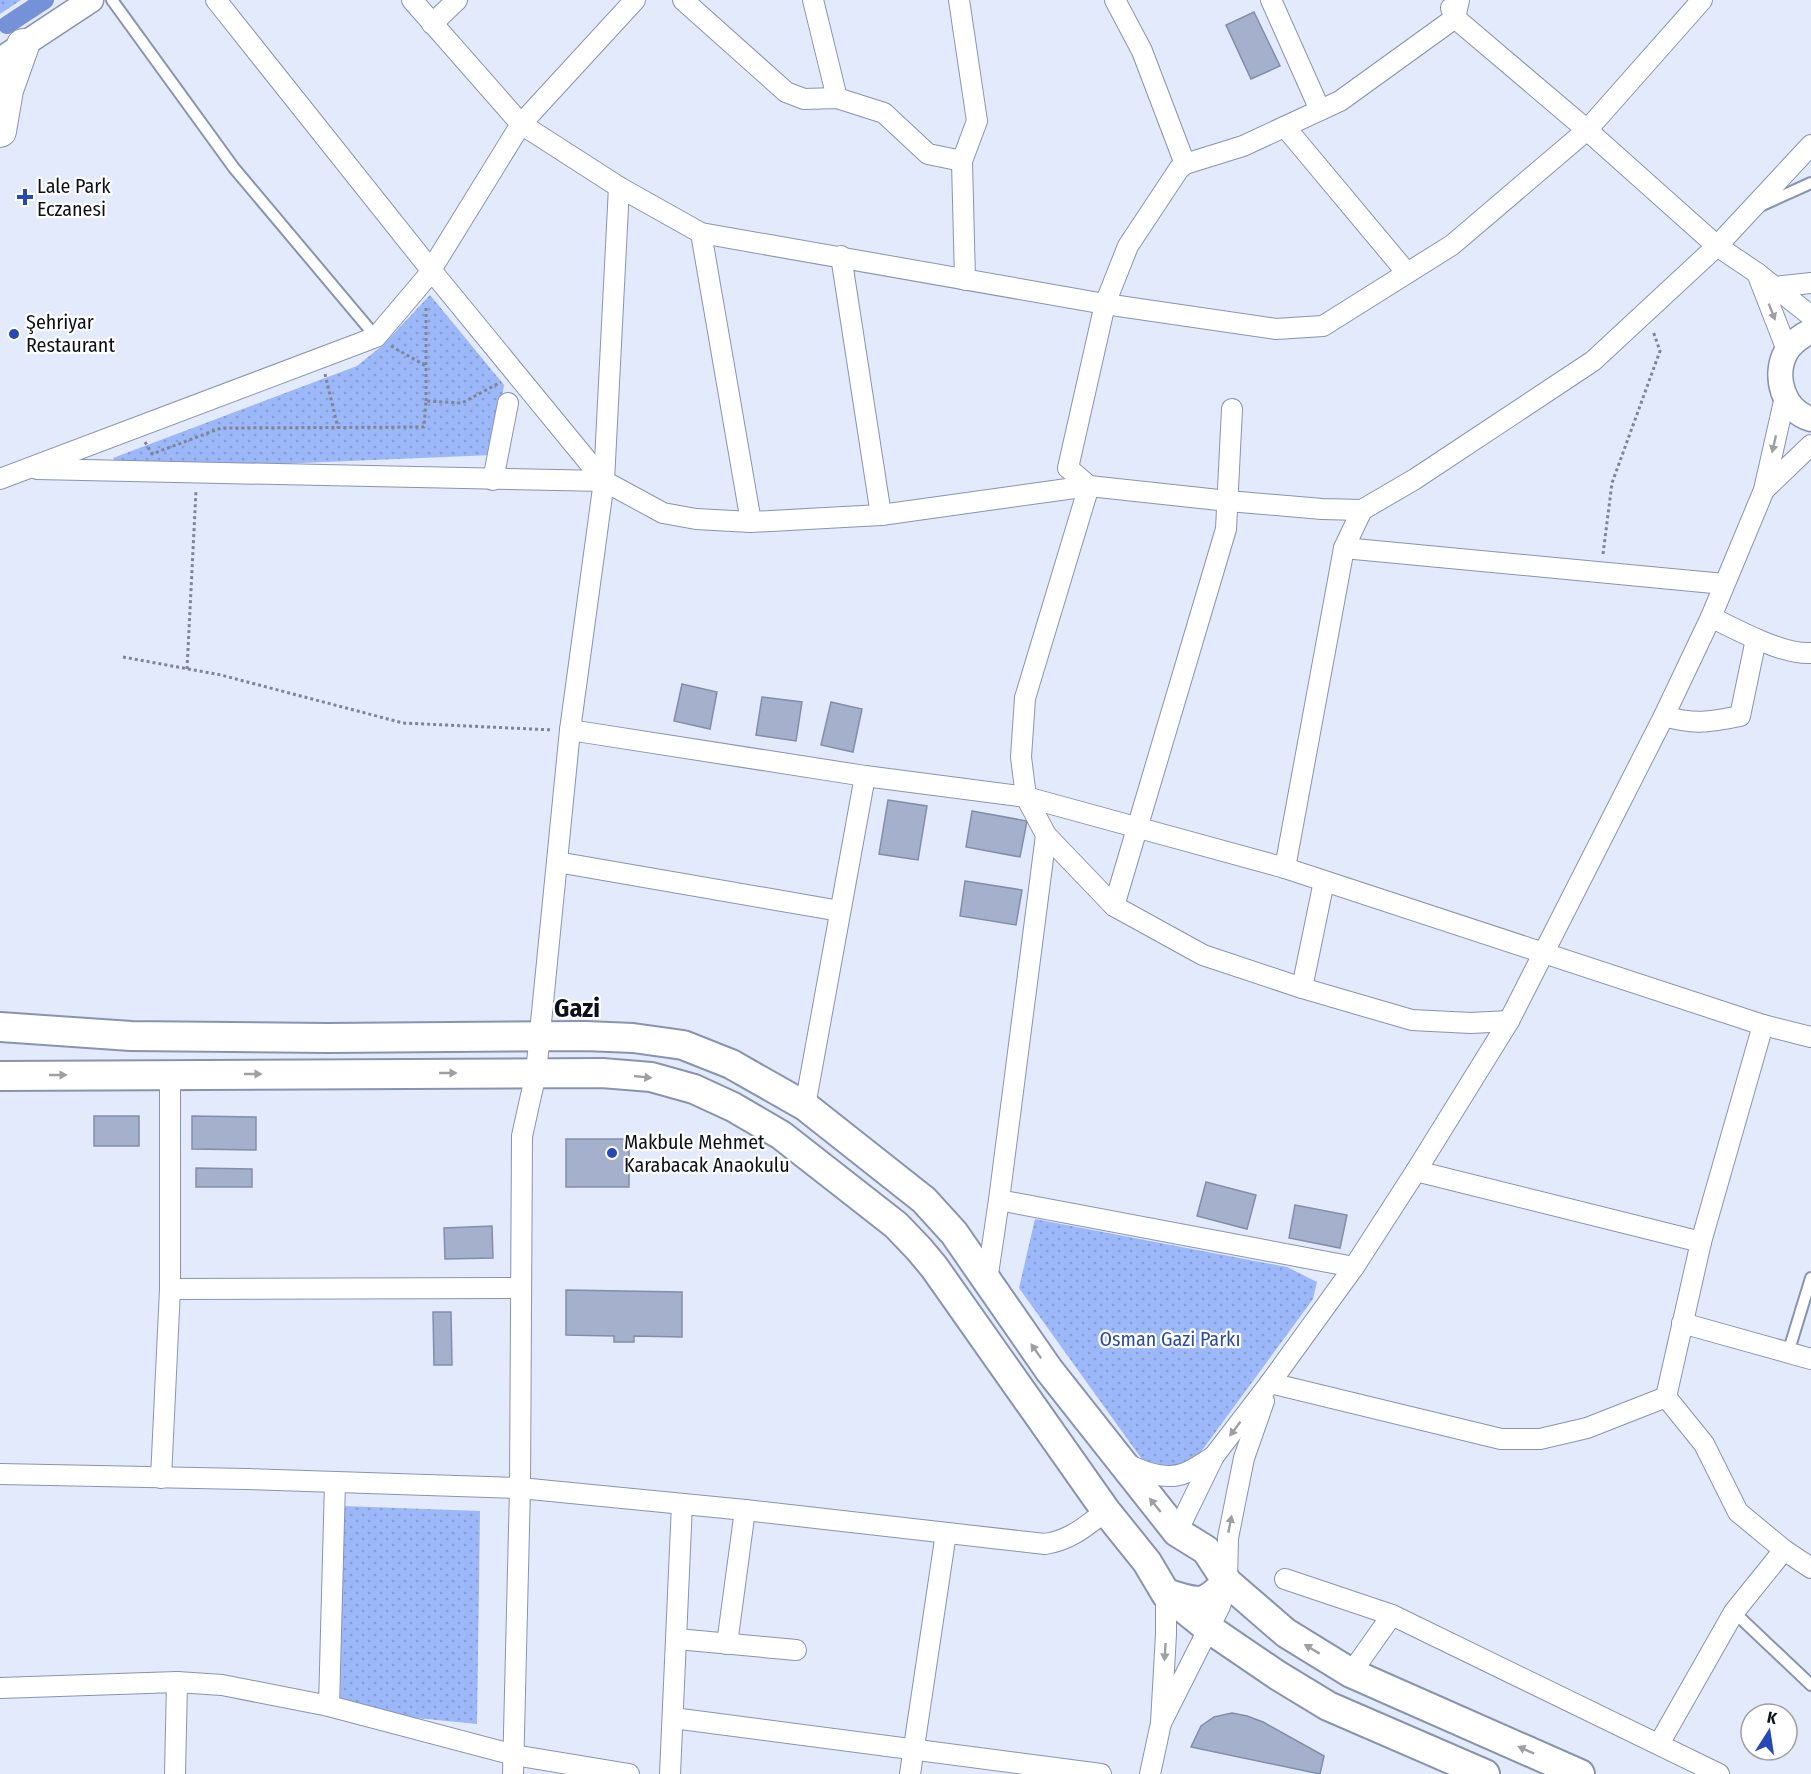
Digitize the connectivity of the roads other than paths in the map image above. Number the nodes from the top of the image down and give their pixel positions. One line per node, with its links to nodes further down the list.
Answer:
1 (91, 0): 15 (street)
2 (112, 0): 40 (lane)
3 (216, 0): 33 (street)
4 (412, 0): 14 (street)
5 (457, 0): 14 (street)
6 (635, 0): 18 (street)
7 (683, 0): 16 (street)
8 (813, 0): 16 (street)
9 (959, 0): 23 (street)
10 (1114, 0): 24 (street)
11 (1271, 0): 17 (street)
12 (1702, 0): 20 (street)
13 (1454, 6): 17 (street); 20 (street)
14 (432, 24): 18 (street)
15 (12, 52): 21 (main road)
16 (837, 98): 23 (street)
17 (1320, 110): 19 (street)
18 (521, 124): 26 (street); 33 (street)
19 (1285, 127): 24 (street); 31 (street)
20 (1587, 130): 29 (street); 31 (street)
21 (0, 131)
22 (1811, 145): 27 (street)
23 (962, 161): 34 (street)
24 (1185, 164): 37 (street)
25 (1811, 183): 27 (lane)
26 (619, 187): 28 (street); 50 (street)
27 (1752, 210): 29 (street)
28 (701, 232): 30 (street); 56 (street)
29 (1718, 246): 32 (street); 54 (street)
30 (841, 256): 34 (street); 55 (street)
31 (1407, 273): 37 (street)
32 (1757, 273): 36 (street); 41 (street, one-way to 41)
33 (428, 274): 40 (street); 50 (street)
34 (964, 280): 37 (street)
35 (1811, 283): 36 (street)
36 (1775, 287): 38 (street)
37 (1105, 304): 51 (street)
38 (1811, 316)
39 (1811, 331): 41 (street)
40 (376, 337): 47 (street)
41 (1787, 350): 42 (street)
42 (1785, 397): 45 (street); 52 (street, one-way to 52)
43 (508, 403): 49 (street)
44 (1232, 409): 53 (street)
45 (1811, 419)
46 (1811, 445): 52 (street)
47 (25, 469): 48 (street); 49 (street)
48 (0, 479)
49 (494, 480): 50 (street)
50 (604, 481): 56 (street); 63 (street)
51 (1089, 486): 53 (street); 55 (street); 65 (street)
52 (1764, 490): 58 (street)
53 (1228, 501): 54 (street); 66 (street)
54 (1362, 510): 57 (street)
55 (882, 515): 56 (street)
56 (752, 522)
57 (1344, 548): 58 (street); 69 (street)
58 (1724, 584): 59 (street)
59 (1711, 617): 60 (street); 62 (street)
60 (1756, 639): 61 (street); 62 (street)
61 (1811, 653)
62 (1664, 716): 73 (street)
63 (570, 730): 64 (street); 68 (street)
64 (865, 776): 65 (street); 72 (street)
65 (1026, 797): 66 (street); 67 (street)
66 (1138, 827): 69 (street); 71 (street)
67 (1046, 835): 71 (street); 85 (street)
68 (557, 862): 72 (street); 78 (street)
69 (1285, 868): 70 (street)
70 (1324, 881): 73 (street); 74 (street)
71 (1114, 906): 74 (street)
72 (840, 911): 83 (street)
73 (1545, 953): 75 (street); 76 (street)
74 (1302, 988): 75 (street)
75 (1509, 1021): 84 (street)
76 (1762, 1025): 79 (street); 86 (street)
77 (0, 1027): 78 (main road)
78 (540, 1036): 80 (street); 83 (main road)
79 (1811, 1036)
80 (536, 1073): 81 (main road, one-way to 80); 90 (street); 105 (main road, one-way to 105)
81 (170, 1075): 82 (main road, one-way to 81); 91 (street)
82 (0, 1076)
83 (805, 1106): 89 (main road)
84 (1416, 1171): 86 (street); 87 (street)
85 (999, 1200): 87 (street); 89 (street)
86 (1701, 1242): 92 (street)
87 (1354, 1267): 95 (street)
88 (1811, 1278): 93 (lane)
89 (987, 1281): 98 (main road, one-way to 89)
90 (521, 1288): 91 (street); 102 (street)
91 (170, 1289): 100 (street)
92 (1682, 1323): 93 (street); 96 (street)
93 (1788, 1353): 94 (street)
94 (1811, 1359)
95 (1270, 1383): 96 (street); 97 (street, one-way to 97); 112 (street, one-way to 95)
96 (1666, 1397): 108 (street)
97 (1214, 1456): 98 (street); 106 (street)
98 (1119, 1460): 106 (main road, one-way to 98)
99 (0, 1474): 100 (street)
100 (161, 1478): 101 (street)
101 (335, 1483): 102 (street); 124 (street)
102 (520, 1488): 103 (street); 129 (street)
103 (682, 1504): 104 (street); 117 (street)
104 (745, 1510): 107 (street); 118 (street)
105 (1106, 1511): 107 (street); 109 (main road)
106 (1177, 1532): 109 (main road); 112 (main road)
107 (946, 1533): 128 (street)
108 (1784, 1550): 110 (street); 114 (street)
109 (1147, 1562): 113 (main road)
110 (1811, 1568)
111 (1285, 1579): 115 (street)
112 (1227, 1582): 113 (main road); 116 (street); 120 (main road, one-way to 112)
113 (1166, 1594): 116 (main road); 126 (street, one-way to 126)
114 (1734, 1612): 122 (lane); 127 (street)
115 (1392, 1615): 120 (street); 127 (street)
116 (1208, 1628): 126 (street); 136 (main road)
117 (677, 1639): 118 (street); 125 (street)
118 (727, 1644): 119 (street)
119 (796, 1650)
120 (1351, 1673): 137 (main road, one-way to 120)
121 (177, 1682): 123 (street); 124 (street); 130 (street)
122 (1811, 1685)
123 (0, 1688)
124 (329, 1706): 129 (street)
125 (673, 1719): 128 (street); 132 (street)
126 (1161, 1723): 135 (street)
127 (1659, 1744): 138 (street)
128 (914, 1750): 133 (street); 134 (street)
129 (514, 1765): 131 (street)
130 (175, 1774)
131 (629, 1774)
132 (670, 1774)
133 (910, 1774)
134 (1101, 1774)
135 (1150, 1774)
136 (1485, 1774)
137 (1580, 1774)
138 (1719, 1774)

